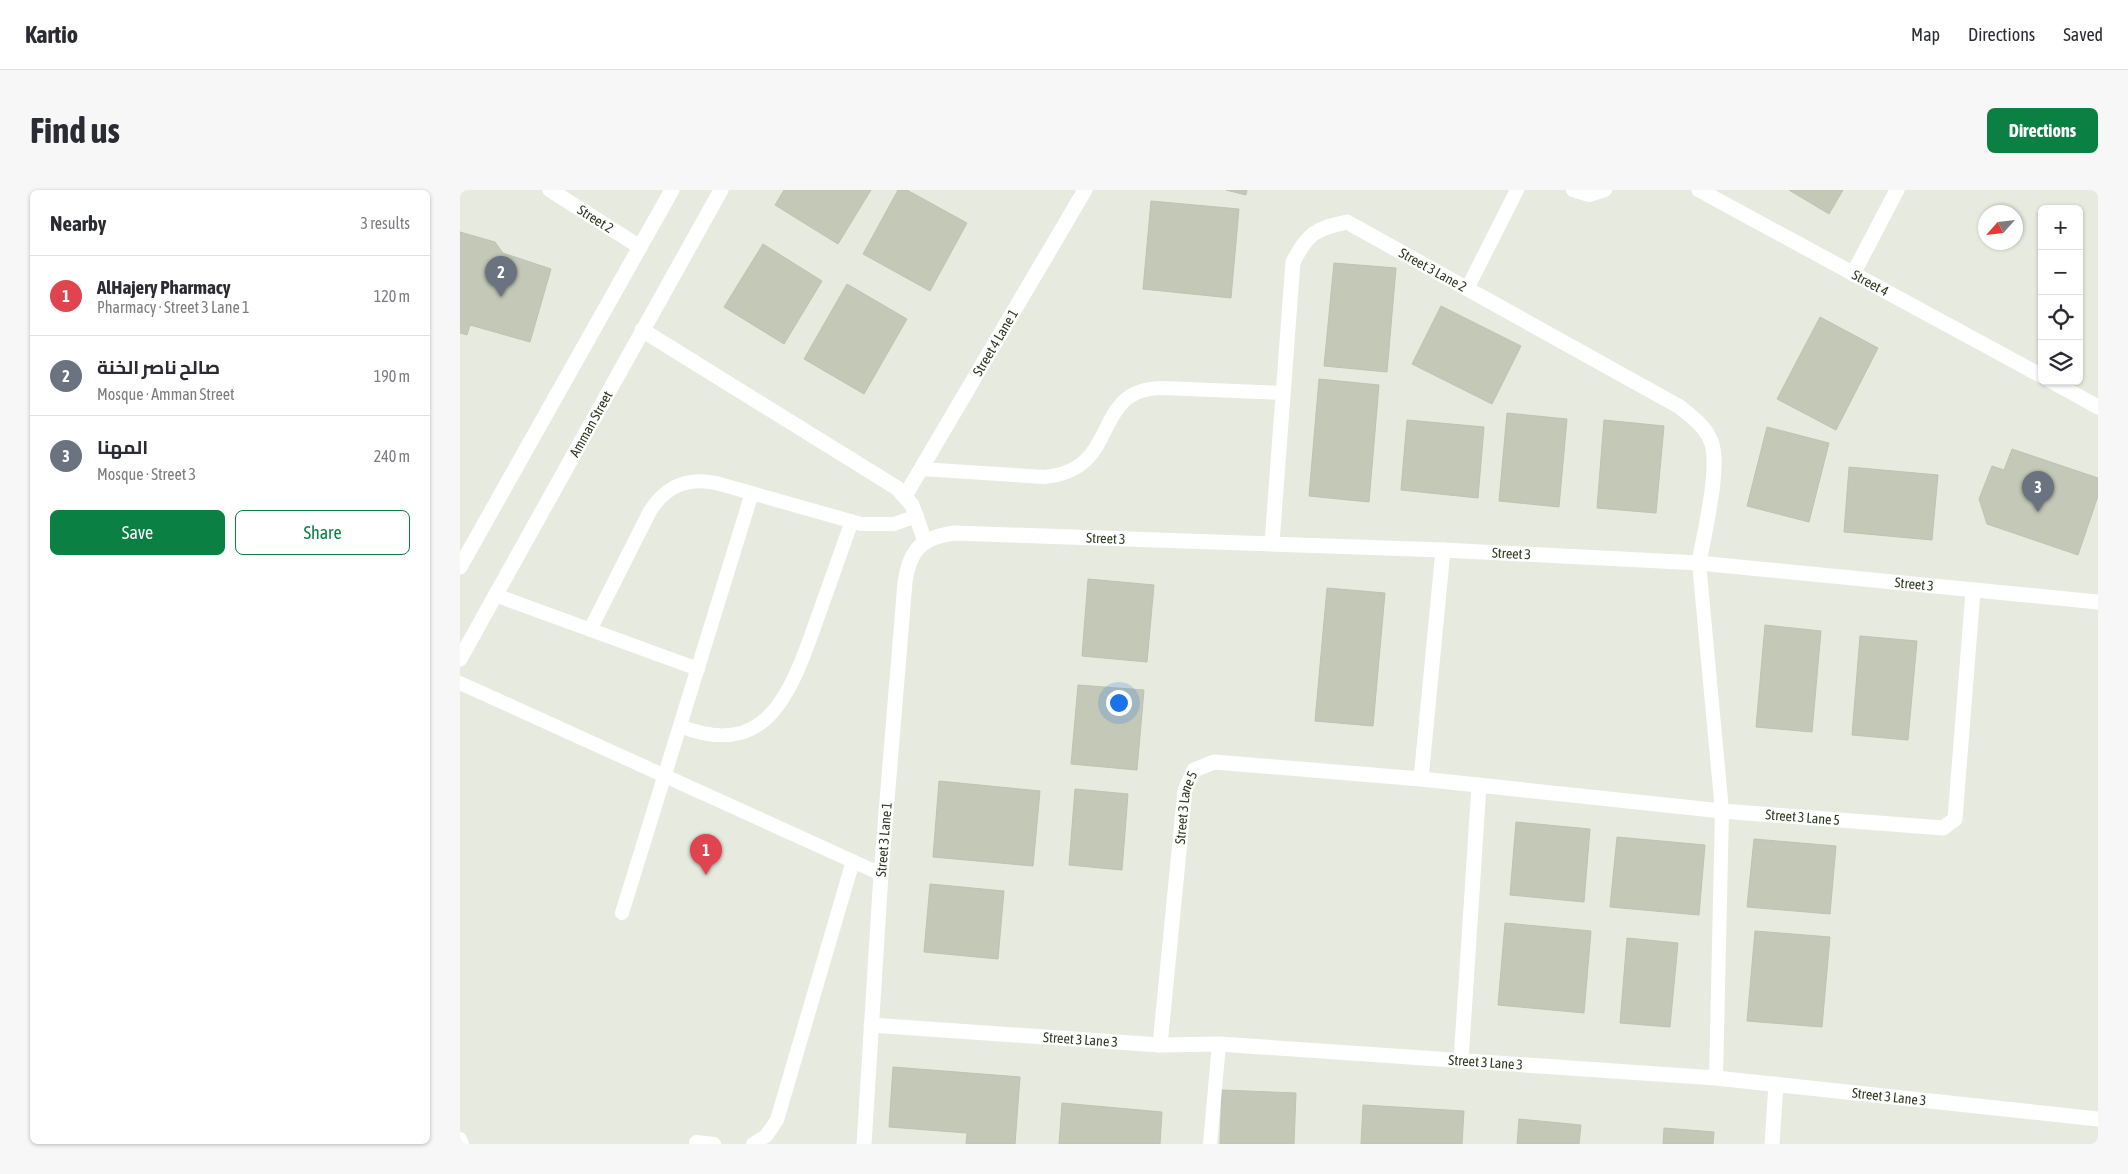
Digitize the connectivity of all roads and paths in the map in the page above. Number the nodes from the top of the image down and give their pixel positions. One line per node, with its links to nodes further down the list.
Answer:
1 (550, 190): 10 (street, Street 2)
2 (672, 190): 10 (street)
3 (720, 190): 13 (street, Amman Street)
4 (1085, 190): 18 (street, Street 4 Lane 1)
5 (1517, 190): 12 (lane)
6 (1573, 190): 7 (lane)
7 (1605, 190)
8 (1699, 190): 11 (street, Street 4)
9 (1897, 190): 11 (street)
10 (640, 247): 27 (street)
11 (1853, 274): 14 (street, Street 4)
12 (1467, 289): 16 (street, Street 3 Lane 2); 26 (street, Street 3 Lane 2)
13 (642, 330): 20 (street); 29 (street, Amman Street)
14 (2038, 374)
15 (2058, 385): 17 (street)
16 (1283, 393): 18 (lane); 24 (street, Street 3 Lane 2)
17 (2098, 407)
18 (921, 469): 20 (street, Street 4 Lane 1)
19 (752, 493): 22 (lane); 31 (lane); 33 (lane)
20 (905, 496): 21 (street)
21 (917, 516): 22 (lane); 23 (street)
22 (852, 521): 35 (lane)
23 (925, 541): 24 (street, Street 3); 41 (street, Street 3 Lane 1)
24 (1272, 543): 25 (street, Street 3)
25 (1443, 550): 26 (street, Street 3); 37 (street)
26 (1699, 563): 28 (street, Street 3); 39 (lane)
27 (460, 567)
28 (1973, 591): 30 (street, Street 3); 39 (street, Street 3 Lane 5)
29 (495, 596): 31 (lane); 32 (street, Amman Street)
30 (2098, 602)
31 (590, 630): 33 (lane)
32 (460, 659)
33 (698, 669): 35 (lane)
34 (460, 683): 36 (lane)
35 (680, 726): 36 (lane)
36 (665, 774): 40 (lane); 42 (lane)
37 (1421, 779): 38 (street, Street 3 Lane 5); 45 (street, Street 3 Lane 5)
38 (1479, 785): 39 (street, Street 3 Lane 5); 46 (street)
39 (1722, 811): 47 (lane)
40 (853, 861): 41 (lane); 54 (lane)
41 (881, 874): 43 (street, Street 3 Lane 1)
42 (622, 913)
43 (871, 1025): 45 (street, Street 3 Lane 3); 55 (street, Street 3 Lane 1)
44 (1219, 1044): 45 (street, Street 3 Lane 3); 46 (street, Street 3 Lane 3); 56 (lane)
45 (1160, 1045)
46 (1461, 1061): 47 (street, Street 3 Lane 3)
47 (1716, 1078): 48 (street, Street 3 Lane 3)
48 (1776, 1084): 49 (street, Street 3 Lane 3); 57 (street)
49 (2098, 1119)
50 (460, 1139): 52 (lane)
51 (696, 1142): 53 (lane)
52 (462, 1144)
53 (714, 1144)
54 (753, 1144)
55 (864, 1144)
56 (1210, 1144)
57 (1772, 1144)

